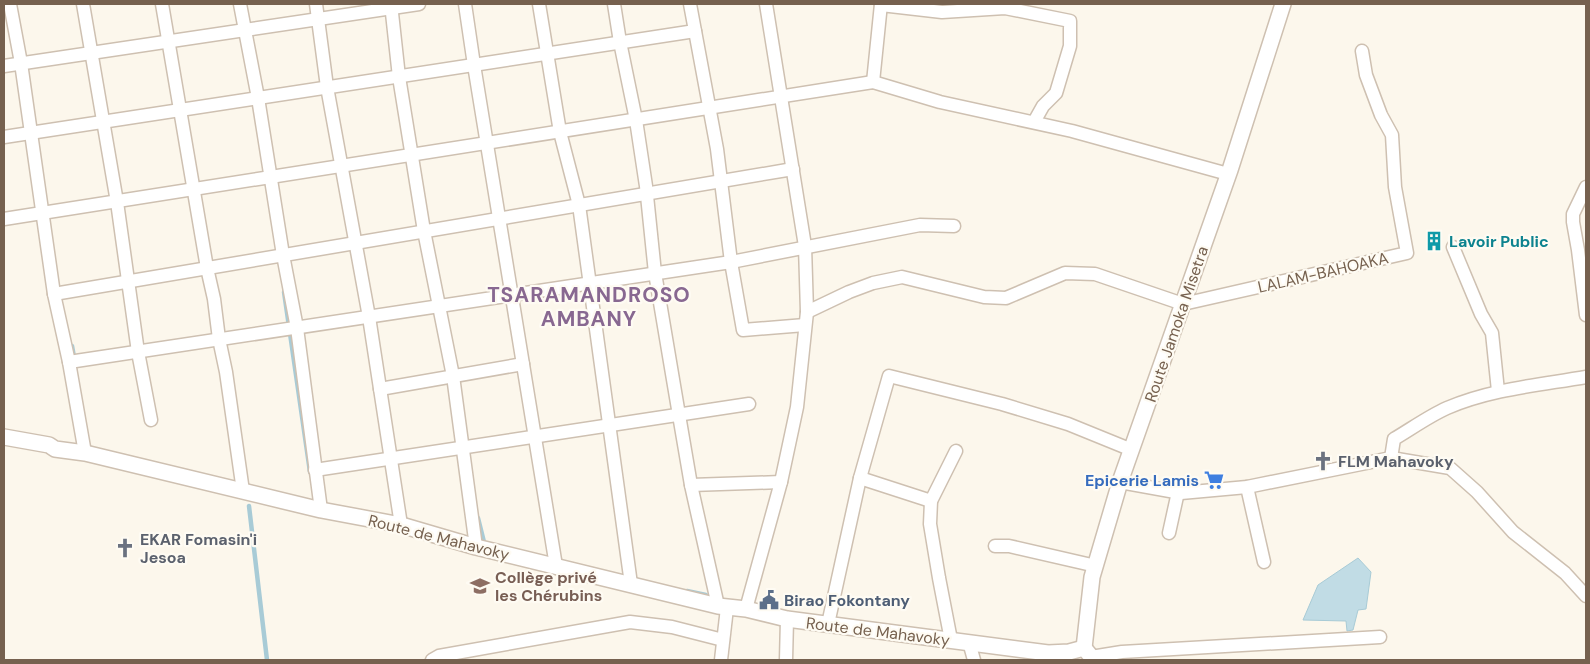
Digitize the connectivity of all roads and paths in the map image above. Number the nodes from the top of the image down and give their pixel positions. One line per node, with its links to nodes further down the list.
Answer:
1 (10, 4): 23 (street)
2 (83, 4): 21 (street)
3 (162, 4): 18 (street)
4 (240, 4): 16 (street)
5 (316, 4): 15 (street)
6 (419, 4): 14 (street)
7 (465, 4): 24 (street)
8 (539, 4): 22 (street)
9 (614, 4): 19 (street)
10 (690, 4): 17 (street)
11 (766, 4): 29 (street)
12 (881, 4): 27 (street); 35 (street)
13 (1283, 4): 43 (street, Route Jamoka Misetra)
14 (391, 6): 15 (street); 26 (street)
15 (318, 19): 16 (street); 28 (street)
16 (244, 30): 18 (street); 30 (street)
17 (696, 31): 19 (street); 31 (street)
18 (168, 41): 21 (street); 32 (street)
19 (620, 42): 22 (street); 33 (street)
20 (1362, 51): 67 (street, LALAM-BAHOAKA)
21 (91, 53): 23 (street); 34 (street)
22 (547, 54): 24 (street); 36 (street)
23 (21, 64): 25 (street); 37 (street)
24 (474, 65): 26 (street); 39 (street)
25 (4, 66)
26 (399, 77): 28 (street); 40 (street)
27 (873, 82): 29 (street); 35 (street)
28 (327, 88): 30 (street); 41 (street)
29 (780, 97): 31 (street); 42 (street)
30 (258, 98): 32 (street); 44 (street)
31 (708, 108): 33 (street); 45 (street)
32 (180, 110): 34 (street); 47 (street)
33 (636, 120): 36 (street); 48 (street)
34 (104, 122): 37 (street); 49 (street)
35 (1034, 122): 43 (street)
36 (560, 132): 39 (street); 50 (street)
37 (30, 133): 38 (street); 51 (street)
38 (4, 137)
39 (486, 144): 40 (street); 53 (street)
40 (412, 155): 41 (street); 55 (street)
41 (342, 166): 44 (street); 56 (street)
42 (793, 169): 45 (street); 57 (street)
43 (1228, 174): 67 (street, Route Jamoka Misetra)
44 (272, 178): 47 (street); 59 (street)
45 (722, 181): 48 (street); 60 (street)
46 (1586, 188): 69 (street)
47 (195, 190): 49 (street); 61 (street)
48 (647, 190): 50 (street); 62 (street)
49 (117, 202): 51 (street); 63 (street)
50 (579, 205): 53 (street); 64 (street)
51 (42, 214): 52 (street); 65 (street)
52 (4, 219)
53 (500, 219): 55 (street); 66 (street)
54 (954, 226): 57 (street)
55 (424, 232): 56 (street); 68 (street)
56 (354, 243): 59 (street); 70 (street)
57 (806, 246): 60 (street); 71 (street)
58 (1453, 247): 80 (street)
59 (283, 255): 61 (street); 72 (street)
60 (731, 262): 62 (street); 71 (street)
61 (207, 268): 63 (street); 73 (street)
62 (655, 273): 64 (street); 82 (street)
63 (127, 282): 65 (street); 74 (street)
64 (591, 283): 66 (street); 84 (street)
65 (54, 294): 75 (street)
66 (512, 295): 68 (street); 76 (street)
67 (1183, 304): 71 (street); 88 (street, Route Jamoka Misetra)
68 (440, 306): 70 (street); 77 (street)
69 (1586, 315)
70 (368, 317): 72 (street); 79 (street)
71 (806, 319): 95 (street)
72 (297, 328): 73 (street); 93 (street)
73 (219, 339): 74 (street); 99 (street)
74 (138, 352): 75 (street); 83 (street)
75 (69, 362): 90 (street)
76 (523, 364): 77 (street); 86 (street)
77 (453, 376): 79 (street); 87 (street)
78 (1586, 377): 80 (street)
79 (380, 388): 92 (street)
80 (1498, 392): 91 (street)
81 (749, 404): 82 (street)
82 (679, 415): 84 (street); 97 (street)
83 (151, 420)
84 (610, 426): 86 (street); 110 (street)
85 (4, 437): 90 (street, Route de Mahavoky)
86 (535, 437): 87 (street); 108 (street)
87 (462, 448): 92 (street); 106 (street)
88 (1132, 450): 94 (street); 96 (street, Route Jamoka Misetra)
89 (956, 451): 101 (street)
90 (85, 453): 99 (street, Route de Mahavoky)
91 (1390, 458): 98 (street); 111 (street)
92 (390, 459): 93 (street); 103 (street)
93 (315, 470): 102 (street)
94 (860, 478): 101 (street); 115 (street)
95 (781, 482): 97 (street); 113 (street)
96 (1120, 482): 100 (street); 109 (street, Route Jamoka Misetra)
97 (691, 485): 112 (street)
98 (1247, 487): 100 (street); 107 (street)
99 (243, 491): 102 (street, Route de Mahavoky)
100 (1178, 492): 104 (street)
101 (931, 501): 118 (street)
102 (321, 510): 103 (street, Route de Mahavoky)
103 (401, 525): 106 (street, Route de Mahavoky)
104 (1170, 532)
105 (995, 546): 109 (street)
106 (476, 547): 108 (street, Route de Mahavoky)
107 (1264, 562)
108 (556, 566): 110 (street, Route de Mahavoky)
109 (1096, 566): 120 (street, Route Jamoka Misetra)
110 (631, 584): 112 (street, Route de Mahavoky)
111 (1586, 596)
112 (723, 607): 113 (street, Route de Mahavoky); 117 (street)
113 (746, 609): 114 (street, Route de Mahavoky)
114 (787, 619): 115 (street, Route de Mahavoky); 123 (street)
115 (828, 624): 118 (street, Route de Mahavoky)
116 (1380, 637): 120 (street)
117 (723, 640): 121 (street); 122 (street)
118 (951, 640): 119 (street, Route de Mahavoky)
119 (969, 642): 120 (street, Route de Mahavoky); 124 (street)
120 (1090, 655)
121 (437, 659)
122 (721, 660)
123 (786, 660)
124 (974, 660)

